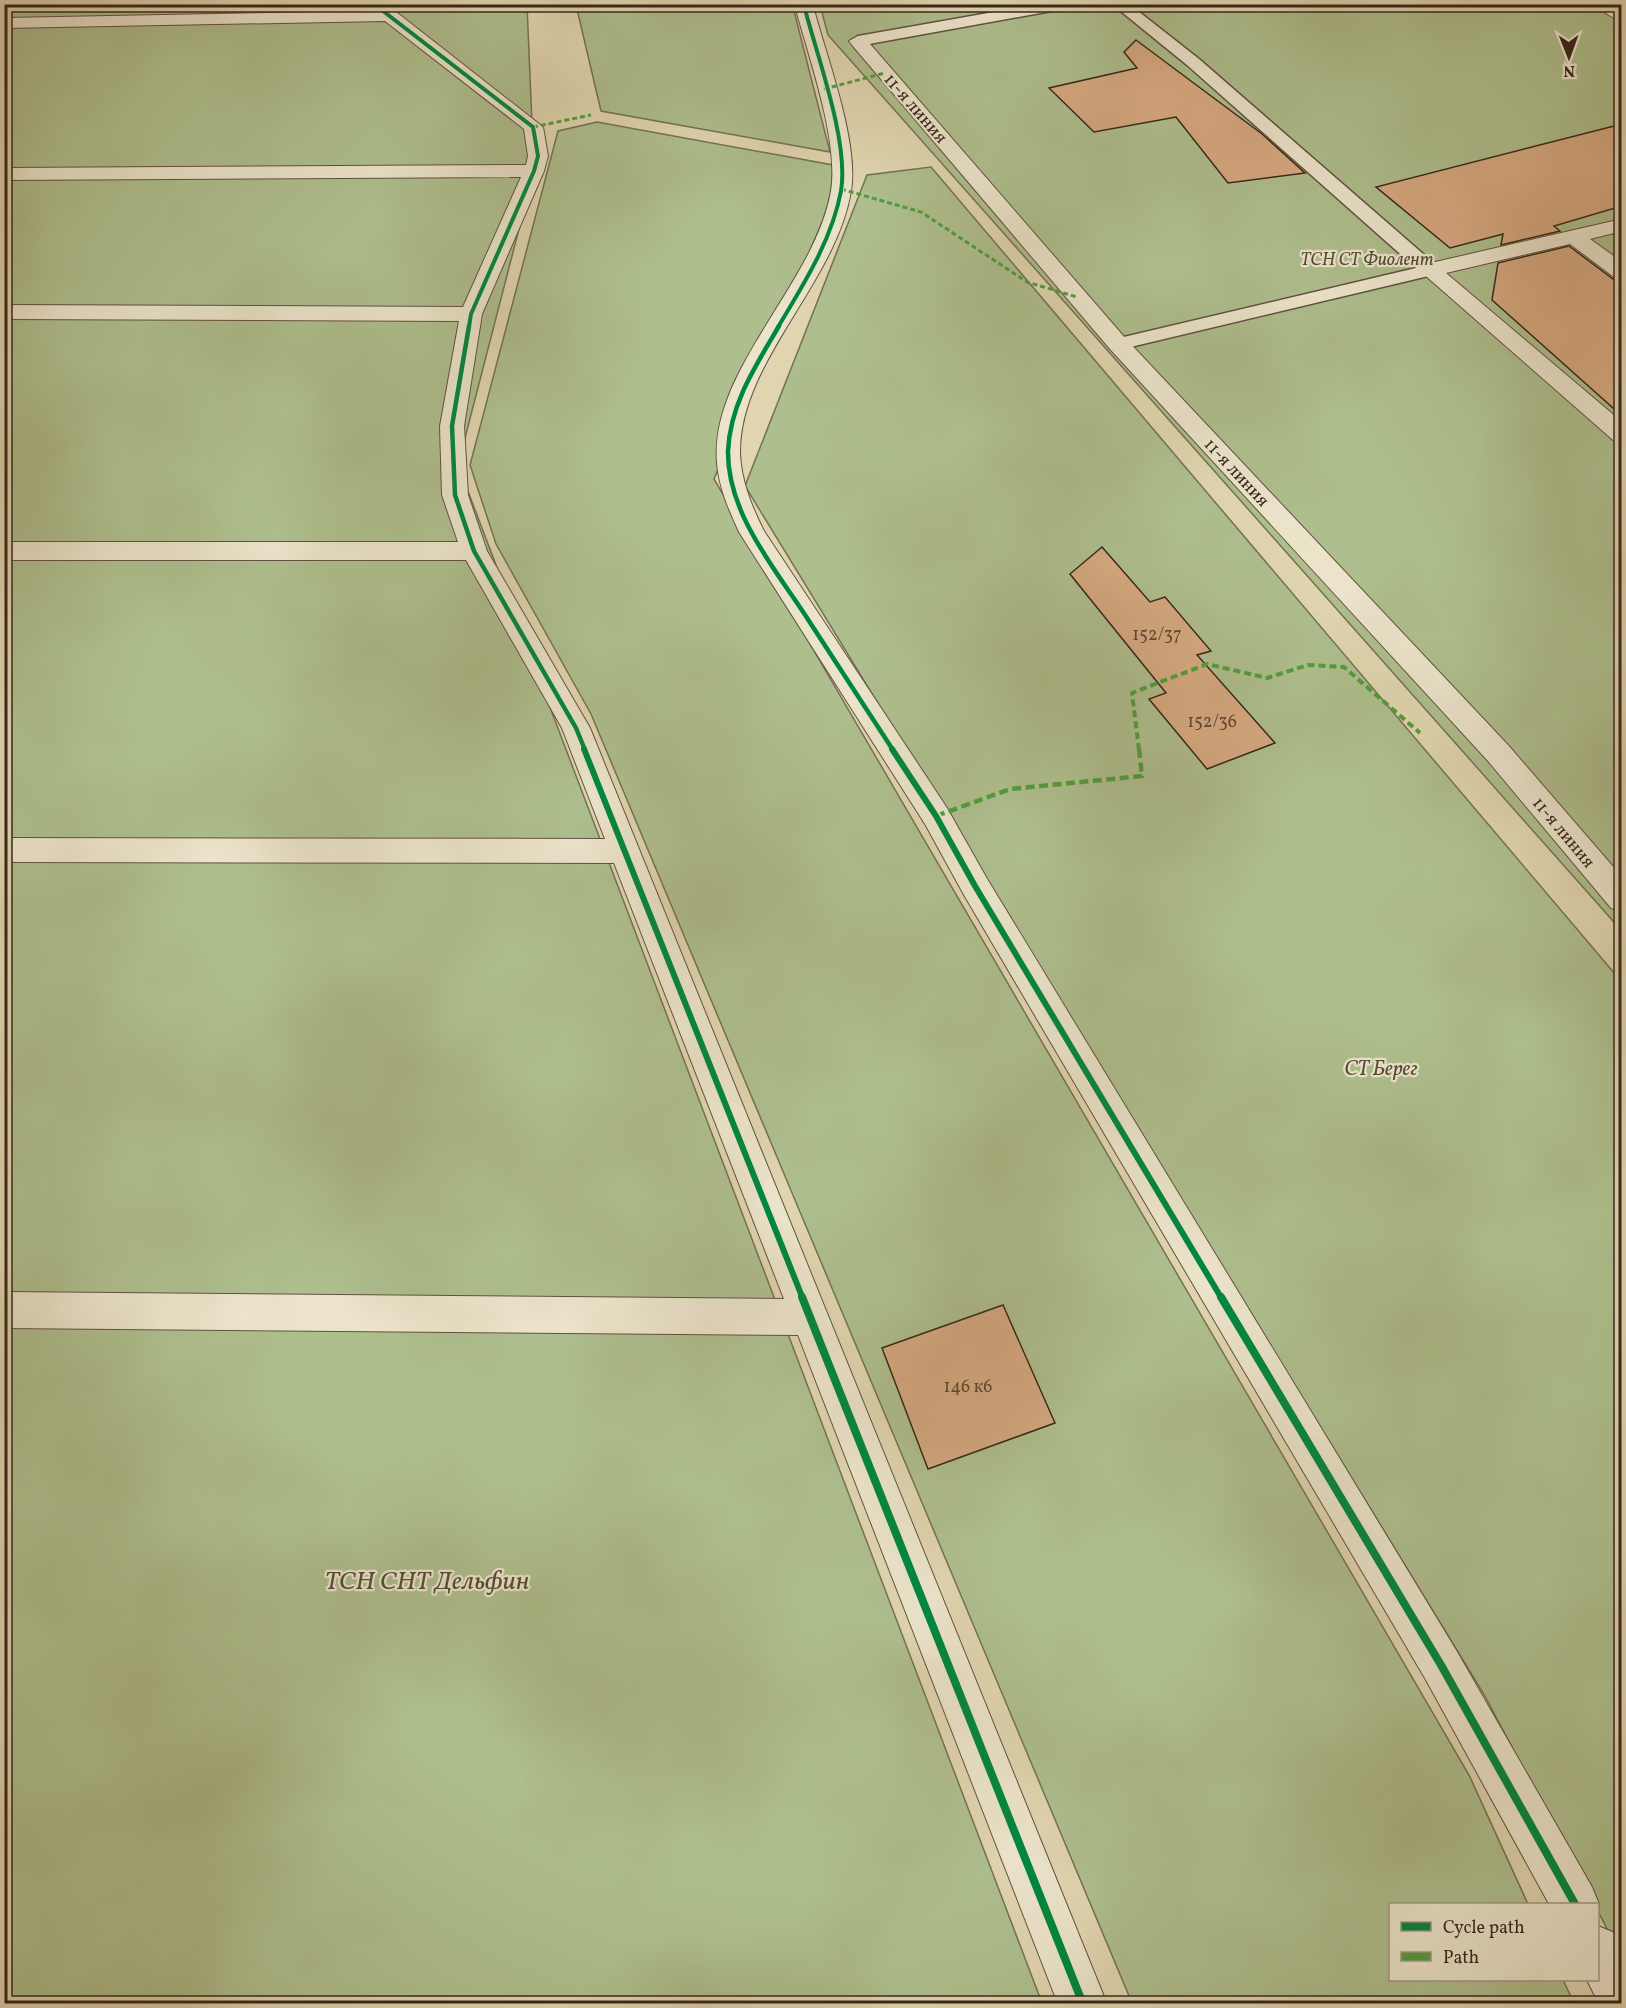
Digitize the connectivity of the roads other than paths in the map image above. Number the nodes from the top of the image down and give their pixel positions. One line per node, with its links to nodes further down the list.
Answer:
1 (807, 4): 26 (street)
2 (1068, 4): 8 (lane)
3 (1119, 4): 13 (lane)
4 (1599, 4): 6 (street)
5 (382, 10): 7 (street); 9 (street)
6 (1622, 18)
7 (4, 23)
8 (858, 41): 17 (street, 11-я линия)
9 (534, 171): 10 (street); 16 (street)
10 (4, 174)
11 (1622, 225): 12 (street)
12 (1574, 237): 13 (street); 14 (street)
13 (1430, 270): 17 (lane); 18 (street)
14 (1622, 272)
15 (4, 312): 16 (street)
16 (471, 314): 20 (street)
17 (1118, 344): 23 (street, 11-я линия)
18 (1622, 435)
19 (4, 551): 20 (street)
20 (474, 551): 22 (street)
21 (4, 850): 22 (street)
22 (625, 851): 25 (street)
23 (1622, 899)
24 (4, 1310): 25 (street)
25 (810, 1317): 29 (street)
26 (1574, 1903)
27 (1599, 1952): 28 (street)
28 (1622, 2000)
29 (1083, 2004)

